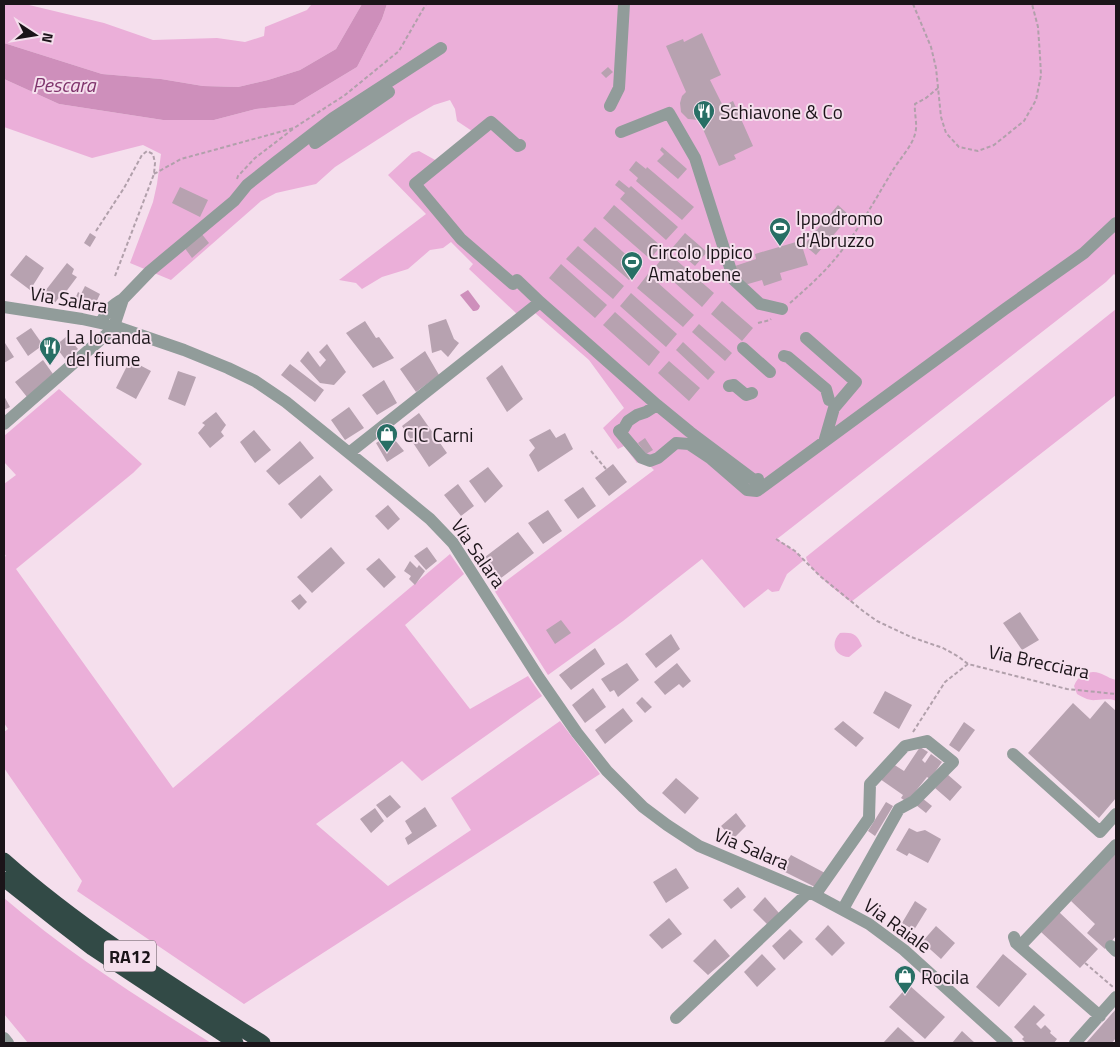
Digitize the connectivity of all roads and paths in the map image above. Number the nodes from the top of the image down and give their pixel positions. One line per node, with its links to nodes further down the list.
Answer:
1 (426, 4): 9 (path)
2 (624, 4): 6 (street)
3 (913, 4): 5 (path)
4 (1032, 4): 5 (path)
5 (938, 88): 16 (path)
6 (610, 106)
7 (621, 132): 16 (street)
8 (520, 145): 14 (street)
9 (154, 174): 12 (path); 13 (path)
10 (234, 201): 10 (street); 18 (street)
11 (1116, 223): 28 (street)
12 (96, 231)
13 (116, 276)
14 (540, 302): 26 (street); 30 (street)
15 (4, 307): 18 (street, Via Salara)
16 (782, 309): 17 (path)
17 (758, 323)
18 (108, 324): 27 (street); 30 (street, Via Salara)
19 (806, 338): 28 (street)
20 (743, 348): 22 (street)
21 (784, 356): 25 (street)
22 (770, 372)
23 (729, 386): 24 (street)
24 (752, 393)
25 (829, 400)
26 (657, 405): 28 (street); 32 (street)
27 (4, 424)
28 (826, 439)
29 (591, 451): 31 (path)
30 (349, 453): 42 (street, Via Salara)
31 (606, 469)
32 (758, 479)
33 (776, 539): 34 (path)
34 (968, 664): 35 (path, Via Brecciara); 36 (path, Via Brecciara)
35 (1116, 694)
36 (905, 746): 42 (street); 44 (street)
37 (1013, 754): 38 (street)
38 (1116, 814)
39 (1116, 844): 48 (street)
40 (4, 860): 53 (highway, RA12)
41 (4, 879): 52 (highway, RA12)
42 (812, 894): 43 (street, Via Salara); 49 (street)
43 (830, 902): 44 (street, Via Raiale)
44 (843, 910): 54 (street, Via Raiale)
45 (1085, 963): 46 (path)
46 (1116, 991)
47 (1116, 997): 48 (street)
48 (1100, 1016): 55 (street)
49 (676, 1018)
50 (4, 1038): 51 (street)
51 (8, 1043)
52 (236, 1043)
53 (263, 1043)
54 (1007, 1043)
55 (1075, 1043)

